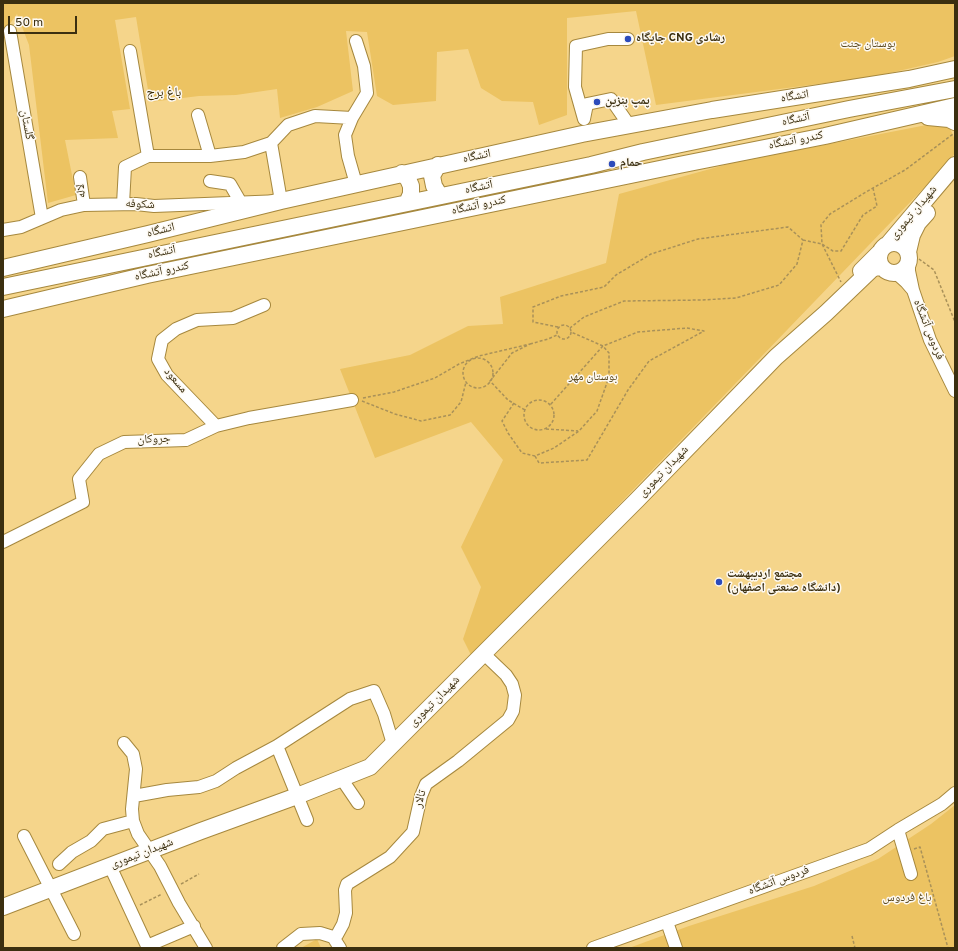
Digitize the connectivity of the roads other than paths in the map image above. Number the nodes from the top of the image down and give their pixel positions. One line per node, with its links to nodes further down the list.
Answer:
1 (10, 31): 34 (street, گلستان)
2 (628, 39): 13 (street)
3 (356, 41): 10 (street)
4 (130, 51): 17 (street)
5 (955, 69): 12 (main road, اتشگاه)
6 (955, 89): 16 (main road, آتشگاه)
7 (955, 106): 9 (main road, کندرو آتشگاه)
8 (198, 115): 18 (street)
9 (911, 116): 11 (main road); 14 (main road, کندرو آتشگاه)
10 (352, 118): 15 (street); 27 (street)
11 (955, 122)
12 (629, 125): 13 (main road, اتشگاه); 13 (street)
13 (583, 126): 19 (main road, اتشگاه)
14 (838, 133): 16 (main road); 26 (main road, کندرو آتشگاه)
15 (270, 143): 18 (street); 29 (street)
16 (643, 152): 22 (main road, آتشگاه)
17 (148, 156): 18 (street); 32 (street)
18 (210, 156)
19 (438, 165): 21 (main road, اتشگاه); 28 (main road)
20 (955, 165): 38 (main road, شهیدان تیموری)
21 (402, 174): 27 (main road, اتشگاه); 31 (main road)
22 (541, 175): 26 (main road); 28 (main road, آتشگاه)
23 (80, 177): 33 (street, لاله)
24 (210, 181): 30 (street)
25 (955, 181): 37 (main road, شهیدان تیموری)
26 (596, 182): 44 (main road, کندرو آتشگاه)
27 (356, 184): 29 (main road, اتشگاه)
28 (440, 196): 31 (main road, آتشگاه)
29 (281, 201): 30 (street, شکوفه); 39 (main road, اتشگاه)
30 (241, 203): 32 (street, شکوفه)
31 (407, 203): 36 (main road, آتشگاه)
32 (123, 204): 33 (street, شکوفه)
33 (84, 205): 34 (street, شکوفه)
34 (42, 218): 35 (street, شکوفه)
35 (3, 230)
36 (164, 253): 40 (main road, آتشگاه); 42 (main road)
37 (908, 256): 38 (main road); 38 (main road); 41 (street)
38 (886, 259): 41 (street); 45 (main road, شهیدان تیموری); 45 (main road, شهیدان تیموری)
39 (3, 268)
40 (3, 287)
41 (912, 290): 46 (street, فردوس آتشگاه)
42 (3, 304)
43 (264, 305): 48 (street, مسعود)
44 (3, 309)
45 (776, 357): 50 (main road, شهیدان تیموری)
46 (955, 391)
47 (352, 400): 48 (street, جروکان)
48 (216, 426): 49 (street, جروکان)
49 (3, 542)
50 (483, 653): 52 (main road, شهیدان تیموری); 72 (street, تالار)
51 (124, 743): 56 (street)
52 (393, 744): 53 (street); 54 (main road, شهیدان تیموری)
53 (277, 746): 56 (street); 57 (street)
54 (342, 778): 57 (main road, شهیدان تیموری); 58 (street)
55 (955, 793): 61 (street, فردوس آتشگاه)
56 (134, 796): 60 (street)
57 (298, 796): 59 (street); 63 (main road, شهیدان تیموری)
58 (358, 803)
59 (307, 820)
60 (133, 821): 63 (street); 64 (street)
61 (898, 830): 66 (street); 69 (street, فردوس آتشگاه)
62 (24, 836): 67 (street)
63 (149, 851): 65 (main road, شهیدان تیموری); 70 (street)
64 (59, 864)
65 (110, 866): 67 (main road, شهیدان تیموری); 73 (street)
66 (912, 874)
67 (51, 889): 68 (main road, شهیدان تیموری); 71 (street)
68 (3, 907)
69 (667, 922): 77 (street, فردوس آتشگاه); 78 (street)
70 (194, 926): 73 (street); 74 (street)
71 (74, 934)
72 (333, 937): 75 (street); 76 (street)
73 (148, 947)
74 (206, 948)
75 (283, 948)
76 (340, 948)
77 (593, 948)
78 (676, 948)

